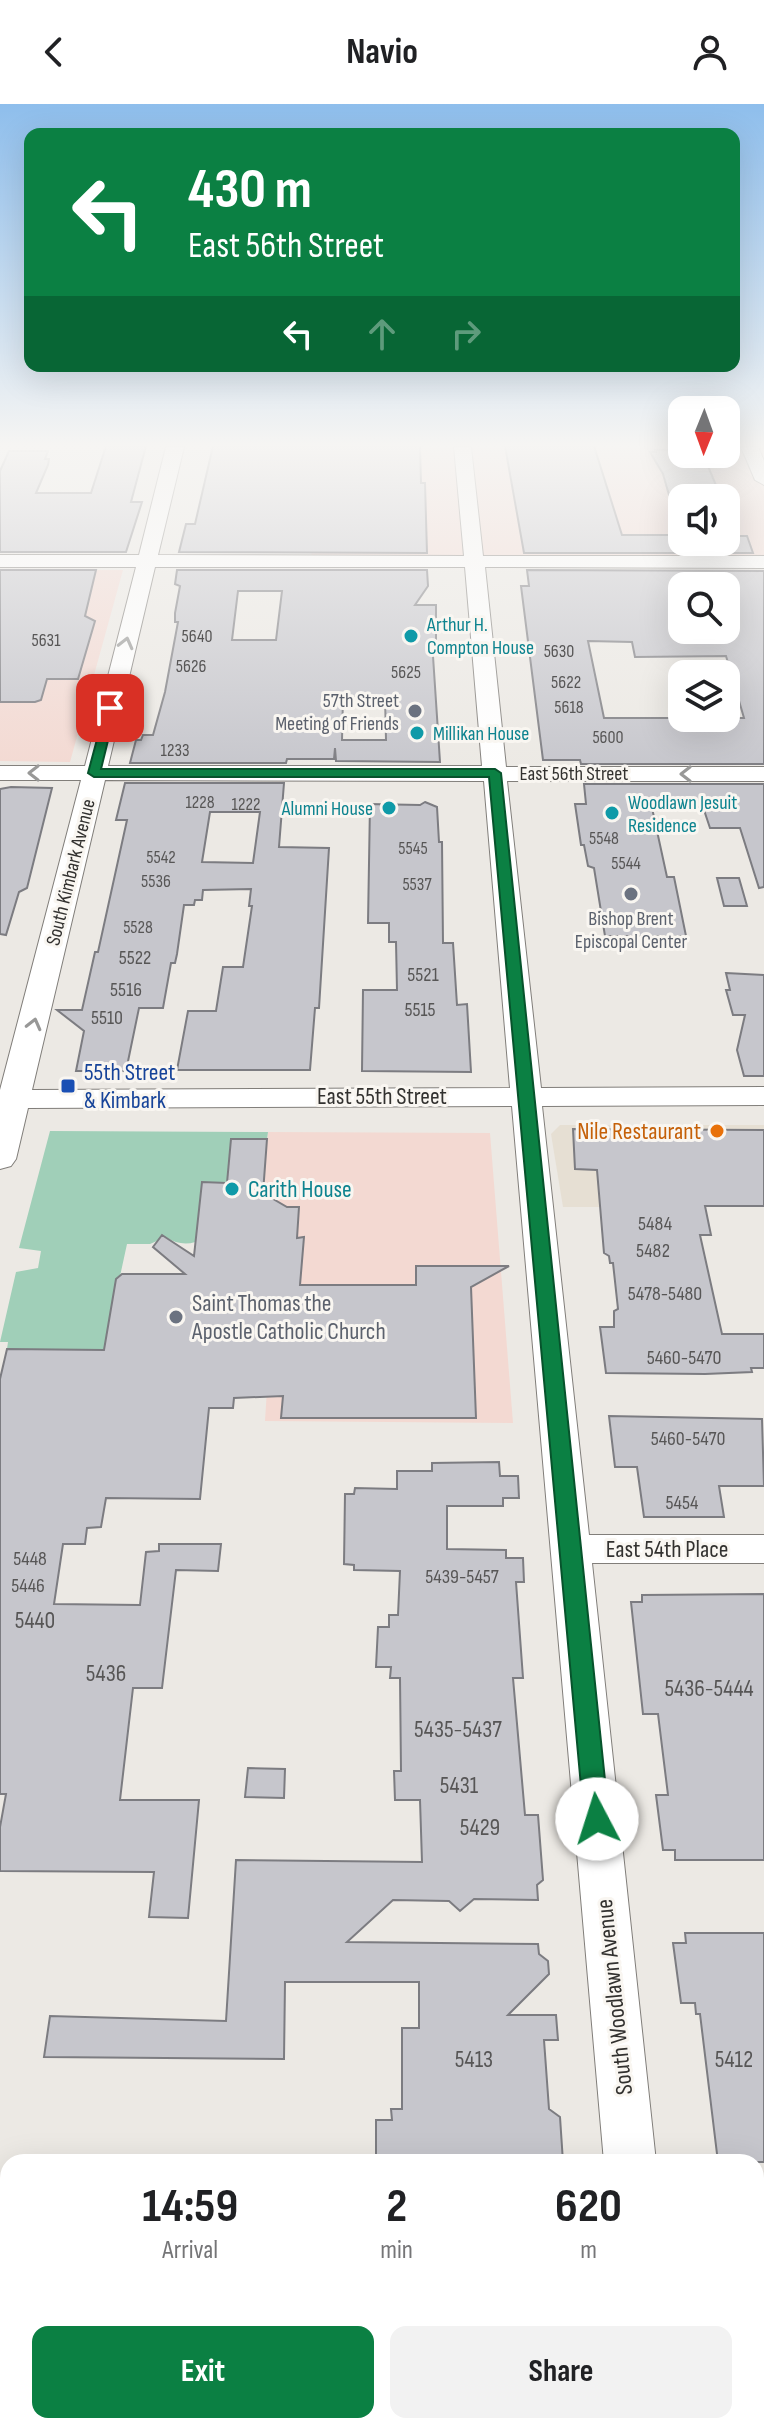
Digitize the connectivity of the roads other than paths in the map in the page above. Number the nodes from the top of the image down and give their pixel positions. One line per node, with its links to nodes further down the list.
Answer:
1 (148, 556): 4 (street, South Kimbark Avenue)
2 (473, 556): 5 (street, South Woodlawn Avenue)
3 (0, 561): 4 (street)
4 (147, 561): 5 (street); 8 (street, South Kimbark Avenue, one-way to 4)
5 (474, 561): 6 (street); 9 (street, South Woodlawn Avenue)
6 (764, 562)
7 (0, 773): 8 (street, East 56th Street, one-way to 7)
8 (94, 773): 9 (street, East 56th Street); 13 (street, South Kimbark Avenue, one-way to 8)
9 (495, 773): 10 (street, East 56th Street, one-way to 9); 12 (street, South Woodlawn Avenue)
10 (764, 774)
11 (764, 1096): 12 (street, East 55th Street)
12 (527, 1103): 13 (street, East 55th Street); 14 (street, East 55th Street); 16 (street, South Woodlawn Avenue)
13 (6, 1107): 15 (street, South Kimbark Avenue)
14 (764, 1112)
15 (0, 1159)
16 (570, 1549): 17 (street, East 54th Place); 18 (street, South Woodlawn Avenue)
17 (764, 1549)
18 (629, 2154)

